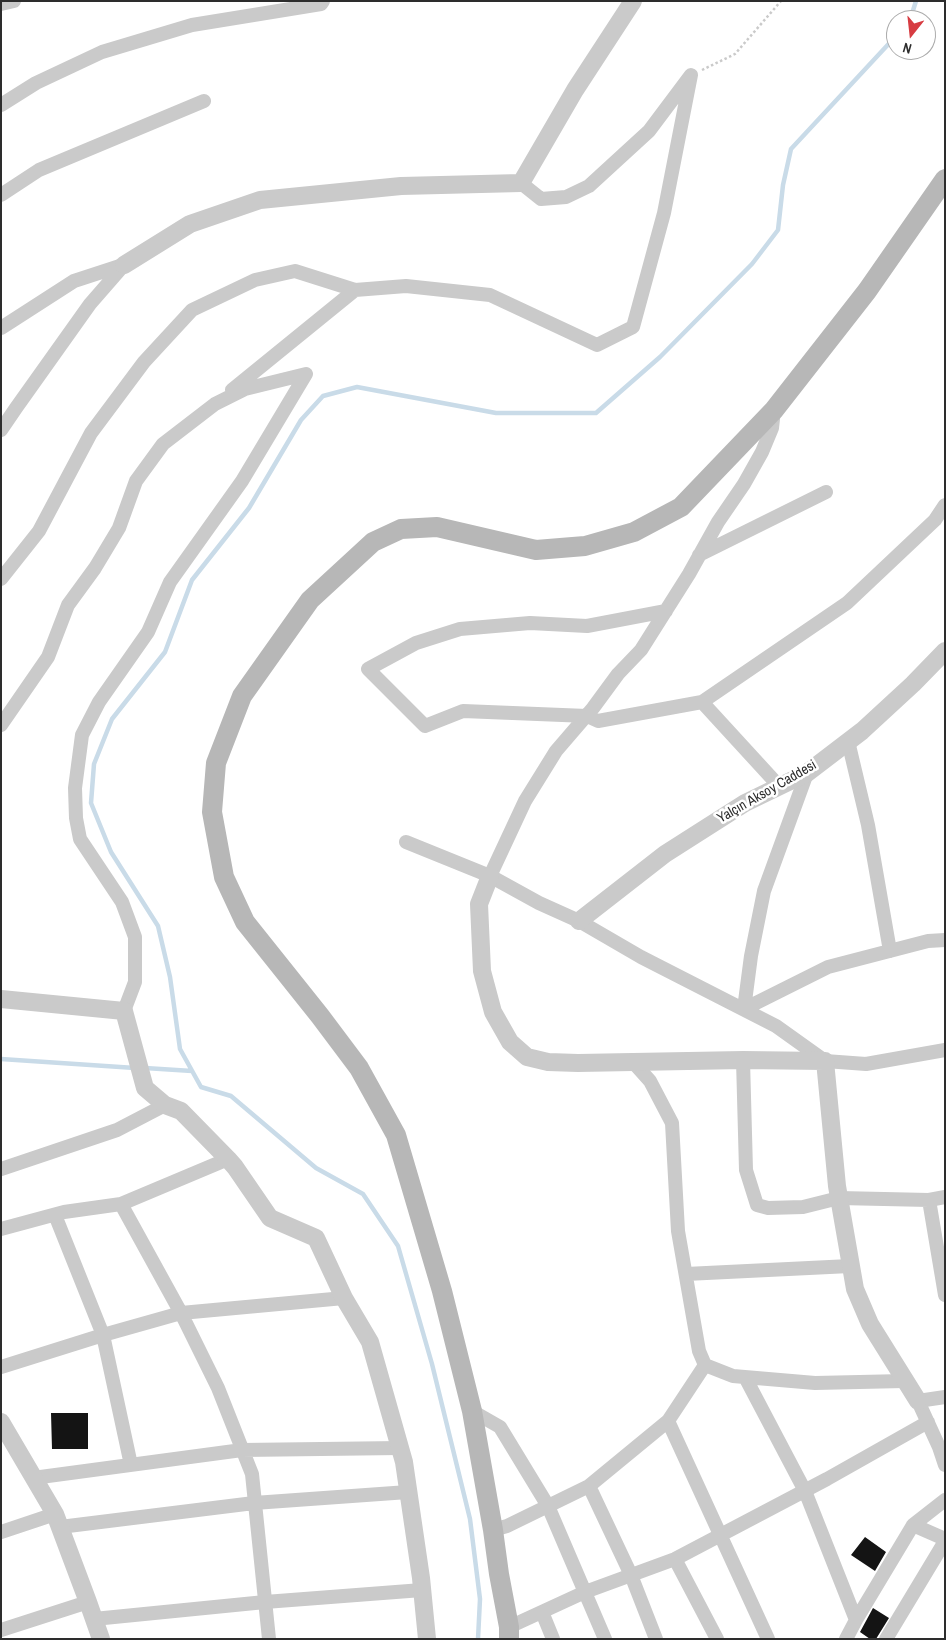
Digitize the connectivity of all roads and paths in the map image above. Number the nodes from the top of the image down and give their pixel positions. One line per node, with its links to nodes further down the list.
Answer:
1 (14, 1): 5 (street)
2 (323, 1): 8 (street)
3 (633, 1): 10 (street)
4 (781, 1): 6 (path)
5 (1, 4)
6 (691, 75): 10 (street); 13 (street)
7 (204, 101): 11 (street)
8 (1, 105)
9 (945, 179): 16 (main road)
10 (521, 183): 12 (street)
11 (1, 194)
12 (124, 265): 14 (street); 17 (street)
13 (355, 290): 15 (street); 21 (street)
14 (1, 328)
15 (215, 404): 26 (street); 37 (street)
16 (774, 410): 20 (street); 63 (main road)
17 (1, 430)
18 (826, 492): 20 (street)
19 (945, 505): 24 (street)
20 (700, 555): 22 (street)
21 (1, 579)
22 (666, 611): 25 (street); 25 (street)
23 (945, 651): 27 (street, Yalçın Aksoy Caddesi)
24 (702, 702): 25 (street); 29 (street)
25 (587, 716): 31 (street)
26 (1, 725)
27 (848, 741): 28 (street, Yalçın Aksoy Caddesi); 34 (street)
28 (806, 773): 29 (street, Yalçın Aksoy Caddesi); 36 (street)
29 (779, 786): 32 (street, Yalçın Aksoy Caddesi)
30 (406, 842): 31 (street)
31 (490, 876): 32 (street); 41 (street)
32 (579, 921): 36 (street)
33 (945, 940): 34 (street)
34 (890, 951): 36 (street)
35 (1, 999): 37 (street)
36 (744, 1009): 40 (street)
37 (124, 1011): 42 (street)
38 (945, 1050): 40 (street)
39 (743, 1060): 40 (street); 41 (street); 46 (street)
40 (825, 1061): 46 (street)
41 (633, 1062): 52 (street)
42 (165, 1106): 43 (street); 44 (street)
43 (228, 1159): 48 (street); 54 (street)
44 (1, 1169)
45 (945, 1197): 47 (street)
46 (839, 1198): 47 (street); 51 (street)
47 (929, 1200): 53 (street)
48 (121, 1204): 49 (street); 55 (street)
49 (55, 1215): 50 (street); 56 (street)
50 (1, 1229)
51 (850, 1266): 52 (street); 60 (street)
52 (686, 1274): 57 (street)
53 (945, 1295)
54 (344, 1298): 55 (street); 67 (street)
55 (181, 1314): 56 (street); 68 (street)
56 (103, 1335): 58 (street); 69 (street)
57 (705, 1366): 59 (street); 64 (street)
58 (1, 1367)
59 (745, 1377): 60 (street); 73 (street)
60 (904, 1380): 62 (street)
61 (945, 1397): 62 (street)
62 (918, 1400): 66 (street)
63 (472, 1411): 77 (street); 80 (main road)
64 (668, 1421): 72 (street); 82 (street)
65 (1, 1422): 71 (street)
66 (928, 1422): 70 (street); 73 (street)
67 (400, 1448): 68 (street); 74 (street)
68 (242, 1450): 69 (street); 76 (street)
69 (131, 1465): 71 (street)
70 (945, 1465)
71 (33, 1478): 78 (street)
72 (589, 1486): 77 (street); 85 (street)
73 (804, 1491): 82 (street); 91 (street)
74 (408, 1492): 76 (street); 86 (street)
75 (945, 1500): 79 (street)
76 (254, 1503): 78 (street); 88 (street)
77 (548, 1506): 80 (street); 87 (street)
78 (57, 1520): 81 (street); 89 (street)
79 (913, 1525): 83 (street); 91 (street)
80 (493, 1530): 93 (main road)
81 (1, 1532)
82 (721, 1535): 84 (street); 101 (street)
83 (945, 1540): 103 (street)
84 (675, 1559): 85 (street); 100 (street)
85 (631, 1575): 87 (street); 99 (street)
86 (422, 1590): 88 (street); 96 (street)
87 (585, 1592): 90 (street); 98 (street)
88 (265, 1602): 89 (street); 95 (street)
89 (91, 1610): 92 (street); 94 (street)
90 (542, 1612): 93 (street); 97 (street)
91 (856, 1620): 102 (street)
92 (1, 1630)
93 (509, 1633)
94 (101, 1639)
95 (269, 1639)
96 (427, 1639)
97 (553, 1639)
98 (604, 1639)
99 (656, 1639)
100 (717, 1639)
101 (768, 1639)
102 (846, 1639)
103 (886, 1639)

